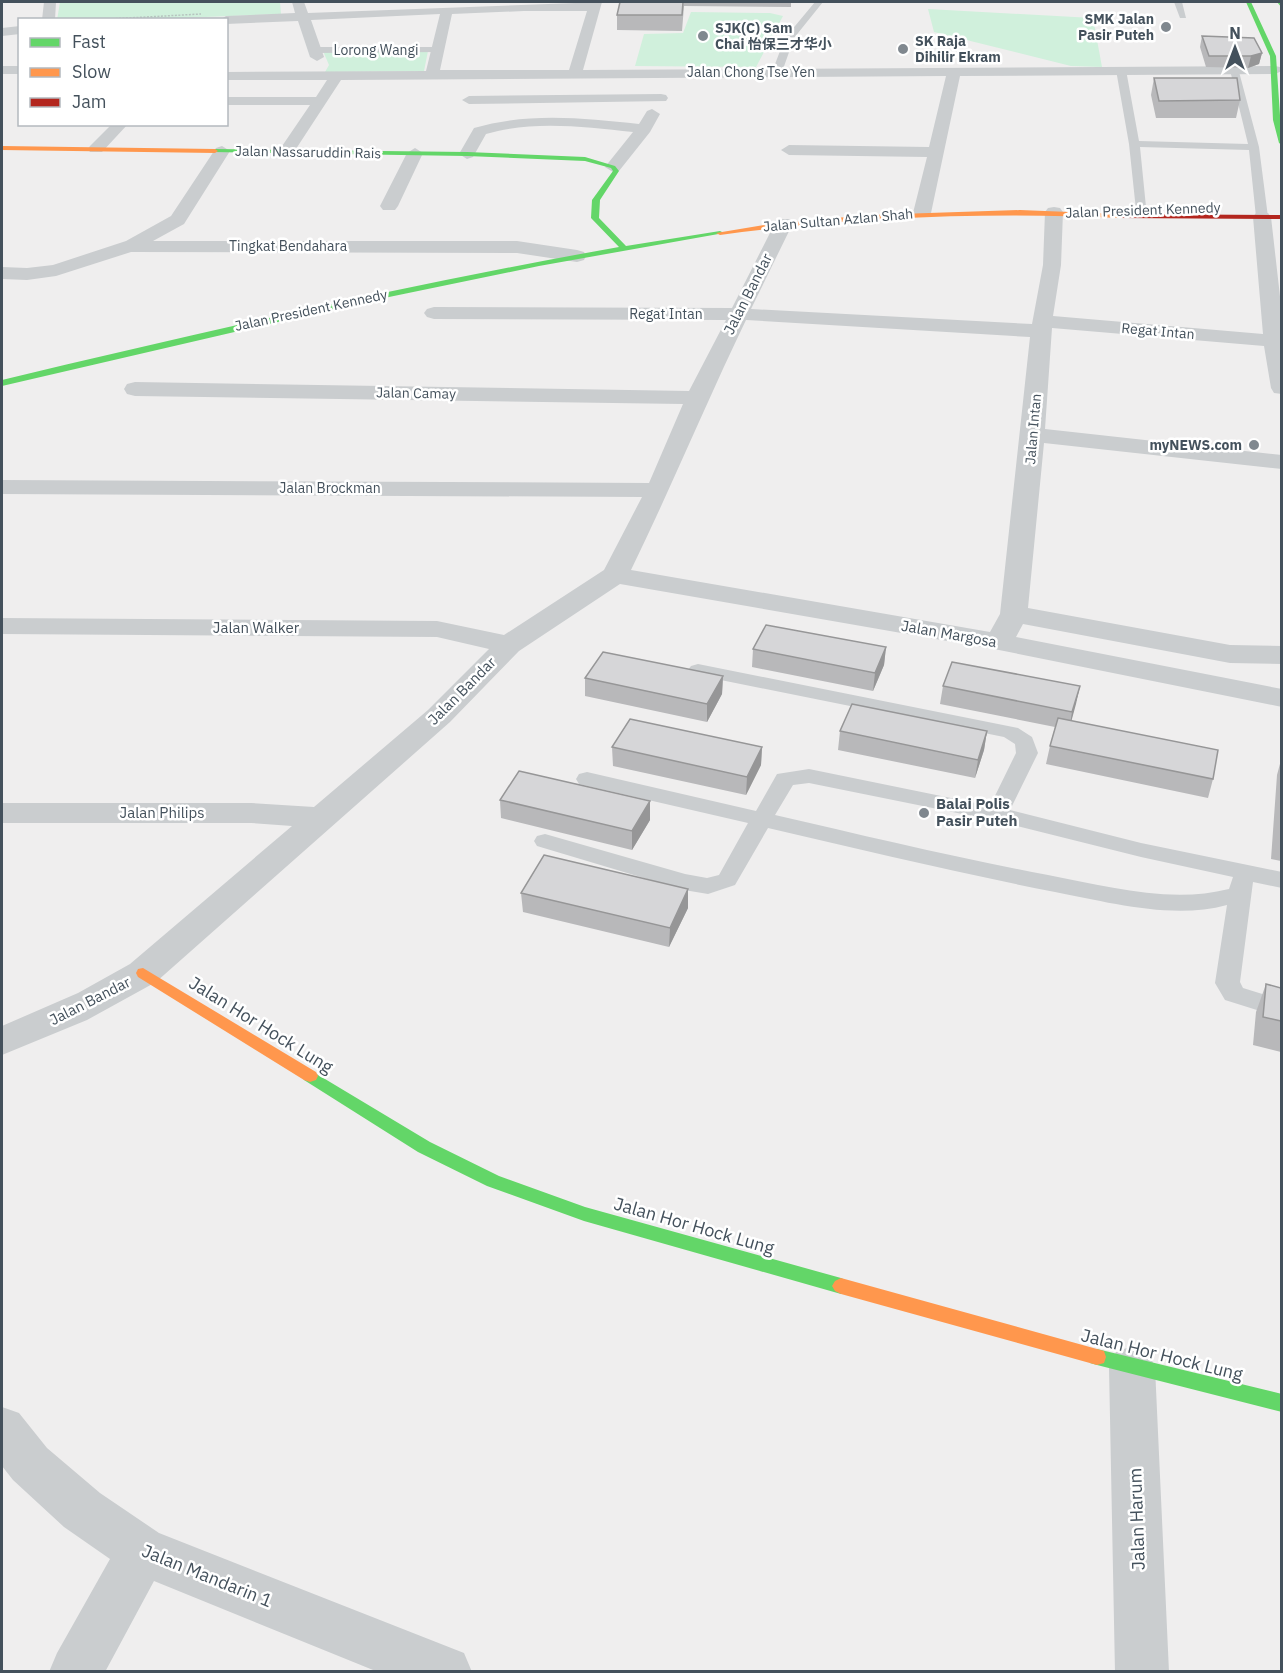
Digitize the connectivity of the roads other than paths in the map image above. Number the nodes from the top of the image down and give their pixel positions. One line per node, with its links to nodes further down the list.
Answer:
1 (50, 2): 12 (street)
2 (298, 2): 10 (street)
3 (819, 2): 25 (lane)
4 (1178, 2): 11 (lane)
5 (1248, 2): 18 (main road)
6 (1280, 2): 8 (main road)
7 (595, 4): 9 (street); 26 (street)
8 (1281, 7)
9 (447, 10): 10 (street); 16 (street)
10 (302, 15): 13 (street); 17 (street)
11 (1183, 16)
12 (48, 18)
13 (228, 20)
14 (18, 30): 15 (street)
15 (2, 32)
16 (438, 50): 17 (lane, Lorong Wangi); 28 (street)
17 (316, 53)
18 (1275, 69): 22 (street, Jalan Chong Tse Yen); 36 (main road)
19 (4, 70): 20 (street)
20 (18, 70)
21 (1121, 70): 22 (street, Jalan Chong Tse Yen); 23 (street, Jalan Chong Tse Yen); 37 (lane)
22 (1235, 70): 38 (lane)
23 (954, 71): 25 (street, Jalan Chong Tse Yen); 44 (street)
24 (660, 72): 25 (street, Jalan Chong Tse Yen); 26 (street, Jalan Chong Tse Yen); 30 (street)
25 (777, 72)
26 (575, 73): 28 (street, Jalan Chong Tse Yen)
27 (338, 74): 28 (street, Jalan Chong Tse Yen); 29 (street, Jalan Chong Tse Yen); 33 (street)
28 (432, 74)
29 (228, 76)
30 (661, 98): 31 (street); 35 (street)
31 (470, 100)
32 (228, 101): 33 (street)
33 (320, 101): 43 (street)
34 (119, 126): 40 (street)
35 (644, 129): 46 (street); 47 (street)
36 (1281, 143)
37 (1134, 144): 38 (lane); 49 (lane)
38 (1254, 147): 53 (lane)
39 (2, 148): 40 (main road, Jalan Nassaruddin Rais)
40 (96, 149): 42 (main road, Jalan Nassaruddin Rais)
41 (789, 150): 44 (street)
42 (222, 151): 43 (main road, Jalan Nassaruddin Rais); 55 (street)
43 (286, 152): 45 (main road, Jalan Nassaruddin Rais)
44 (934, 152): 51 (street)
45 (415, 153): 46 (main road, Jalan Nassaruddin Rais); 48 (street)
46 (467, 154): 47 (main road, Jalan Nassaruddin Rais)
47 (614, 167): 56 (main road)
48 (389, 206)
49 (1140, 207): 52 (main road, Jalan President Kennedy); 53 (main road, Jalan President Kennedy)
50 (1281, 208): 53 (main road)
51 (921, 213): 52 (main road, Jalan Sultan Azlan Shah); 54 (main road, Jalan Sultan Azlan Shah)
52 (1054, 213): 53 (main road, Jalan President Kennedy); 61 (street, Jalan Intan)
53 (1268, 214): 62 (street)
54 (784, 223): 56 (main road, Jalan Sultan Azlan Shah); 60 (street, Jalan Bandar)
55 (129, 246): 57 (street, Tingkat Bendahara); 58 (street, Tingkat Bendahara)
56 (623, 247): 57 (main road, Jalan President Kennedy)
57 (577, 256): 63 (main road, Jalan President Kennedy)
58 (2, 273)
59 (434, 313): 60 (street, Regat Intan)
60 (738, 314): 61 (street, Regat Intan); 66 (street, Jalan Bandar)
61 (1041, 326): 62 (street, Regat Intan); 67 (street, Jalan Intan)
62 (1274, 341): 65 (street)
63 (2, 383)
64 (135, 388): 66 (street, Jalan Camay)
65 (1281, 388)
66 (697, 398): 70 (street, Jalan Bandar)
67 (1033, 435): 68 (street); 72 (street, Jalan Intan)
68 (1281, 462)
69 (2, 487): 70 (street, Jalan Brockman)
70 (658, 490): 71 (street, Jalan Bandar)
71 (615, 575): 74 (street, Jalan Margosa); 75 (street, Jalan Bandar)
72 (1014, 615): 74 (street, Jalan Intan); 76 (street)
73 (2, 626): 75 (street, Jalan Walker)
74 (999, 642): 78 (street, Jalan Margosa)
75 (509, 645): 82 (street, Jalan Bandar)
76 (1281, 655)
77 (698, 670): 81 (lane)
78 (1281, 698)
79 (587, 779): 83 (lane)
80 (2, 813): 82 (street, Jalan Philips)
81 (997, 814): 83 (lane); 86 (lane)
82 (322, 818): 87 (street, Jalan Bandar)
83 (762, 820): 84 (lane); 86 (lane)
84 (545, 841)
85 (1281, 880): 86 (lane)
86 (1242, 883): 88 (lane)
87 (143, 973): 89 (street, Jalan Bandar); 90 (main road, Jalan Hor Hock Lung)
88 (1281, 1009)
89 (2, 1041)
90 (1132, 1367): 91 (main road, Jalan Hor Hock Lung); 96 (street, Jalan Harum)
91 (1281, 1403)
92 (2, 1429): 93 (street, Jalan Mandarin 1)
93 (142, 1551): 94 (street); 95 (street, Jalan Mandarin 1)
94 (75, 1671)
95 (445, 1671)
96 (1142, 1671)

